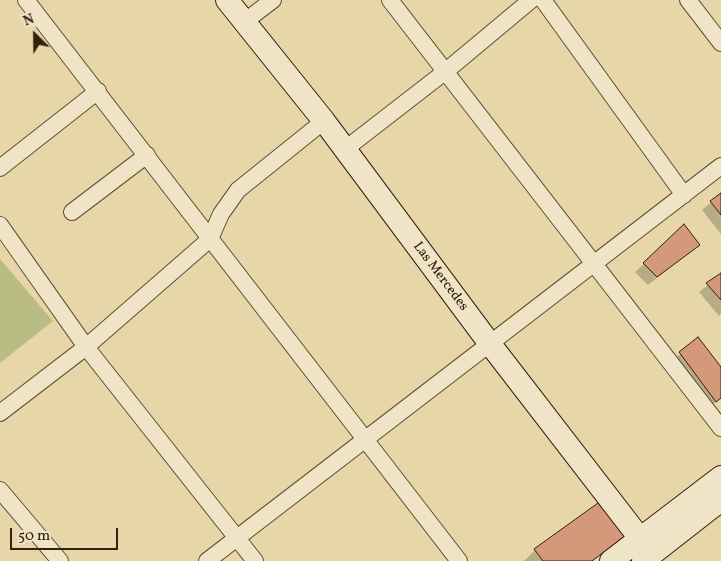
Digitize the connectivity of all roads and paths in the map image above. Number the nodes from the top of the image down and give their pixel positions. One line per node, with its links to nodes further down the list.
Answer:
1 (26, 0): 11 (street)
2 (227, 0): 8 (street, Las Mercedes)
3 (273, 0): 8 (street)
4 (390, 0): 10 (street)
5 (531, 0): 10 (street)
6 (543, 0): 17 (street)
7 (688, 0): 9 (street)
8 (244, 22): 12 (street, Las Mercedes)
9 (721, 43)
10 (446, 71): 13 (street); 21 (street)
11 (98, 91): 14 (street); 16 (street)
12 (324, 121): 13 (street, Las Mercedes); 20 (street)
13 (344, 150): 22 (street, Las Mercedes)
14 (148, 155): 18 (street); 20 (street)
15 (721, 166): 17 (street)
16 (0, 168)
17 (684, 195): 21 (street)
18 (72, 212)
19 (0, 225): 23 (street)
20 (210, 239): 23 (street); 26 (street)
21 (592, 265): 22 (street); 25 (street)
22 (490, 344): 26 (street); 31 (street, Las Mercedes)
23 (86, 347): 24 (street); 30 (street)
24 (0, 413)
25 (721, 428)
26 (365, 438): 30 (street); 35 (street)
27 (721, 477): 31 (street)
28 (0, 490): 32 (street)
29 (721, 500): 31 (street)
30 (237, 538): 33 (street); 34 (street)
31 (648, 554): 36 (street)
32 (60, 561)
33 (207, 561)
34 (255, 561)
35 (459, 561)
36 (611, 561)

